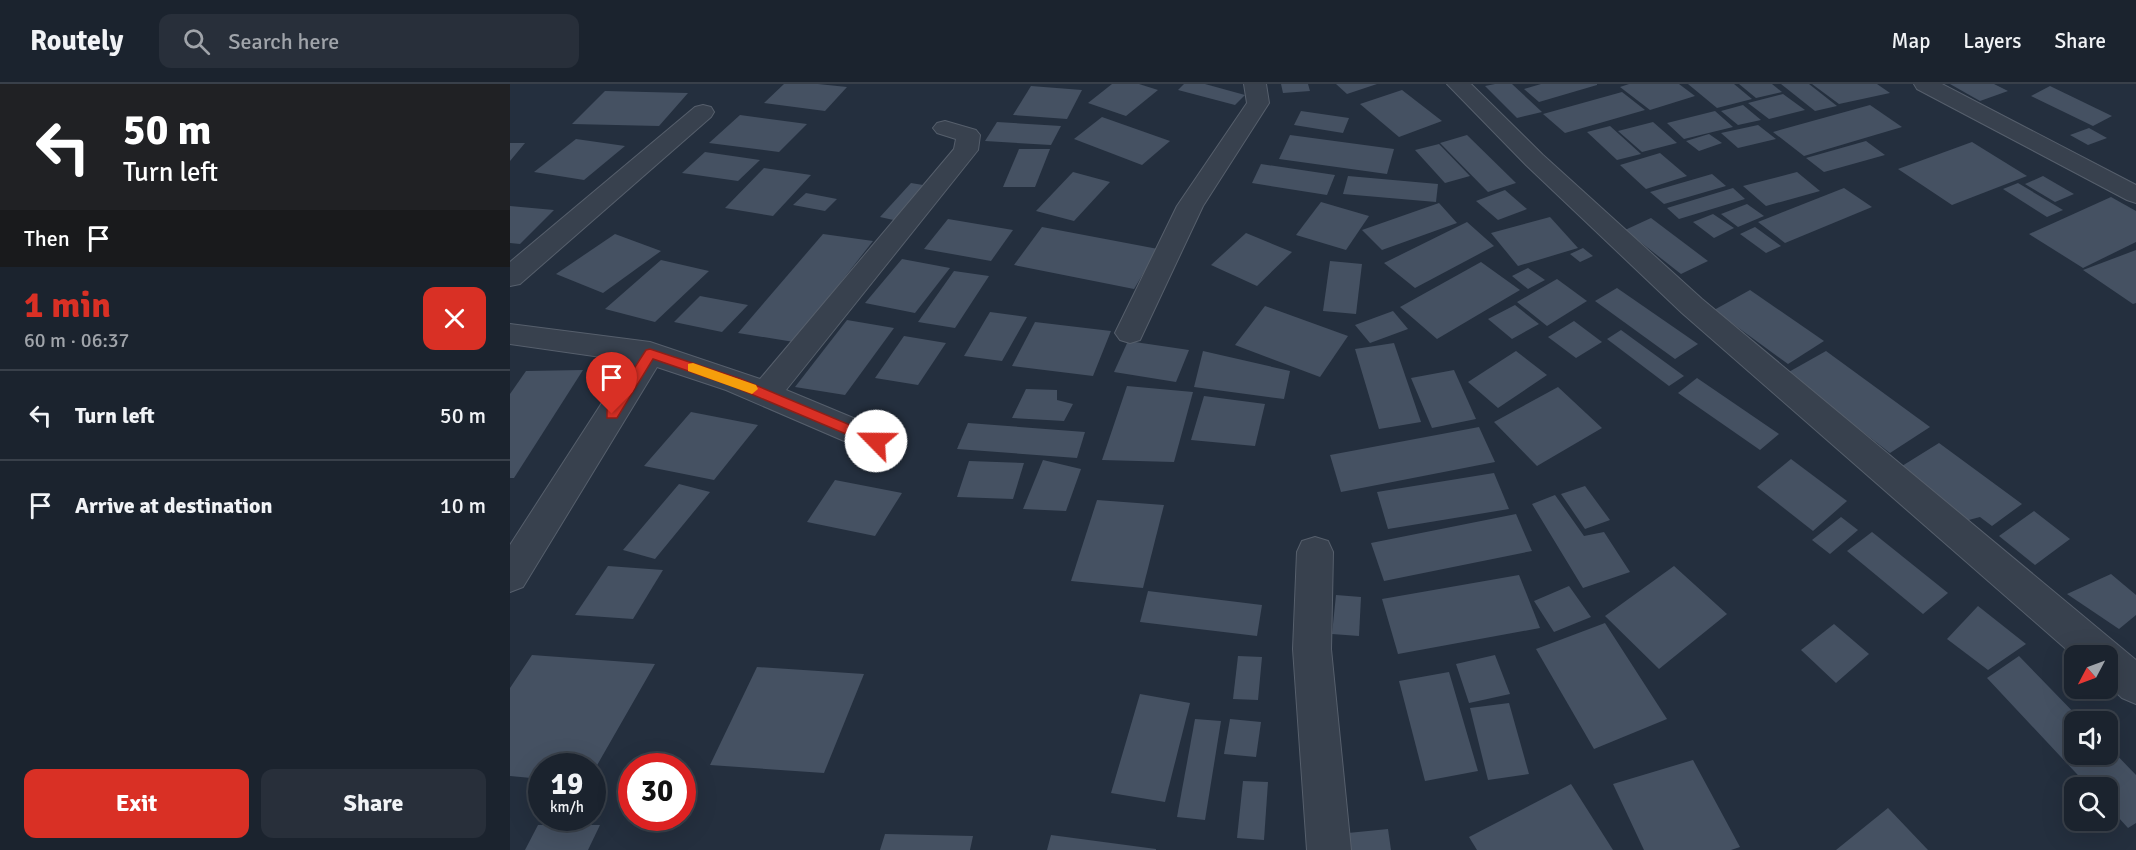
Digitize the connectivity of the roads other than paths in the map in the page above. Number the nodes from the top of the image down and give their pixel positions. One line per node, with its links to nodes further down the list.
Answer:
1 (1255, 84): 8 (street)
2 (1458, 84): 15 (street)
3 (1925, 84): 6 (street)
4 (704, 112): 7 (street)
5 (945, 128): 11 (street)
6 (2136, 195)
7 (510, 277)
8 (1130, 333)
9 (510, 334): 10 (street)
10 (650, 353): 11 (street); 14 (street)
11 (765, 394): 12 (street)
12 (876, 441)
13 (1315, 552): 18 (street)
14 (510, 576)
15 (2089, 645)
16 (2118, 669): 17 (street)
17 (2136, 685)
18 (1329, 850)

